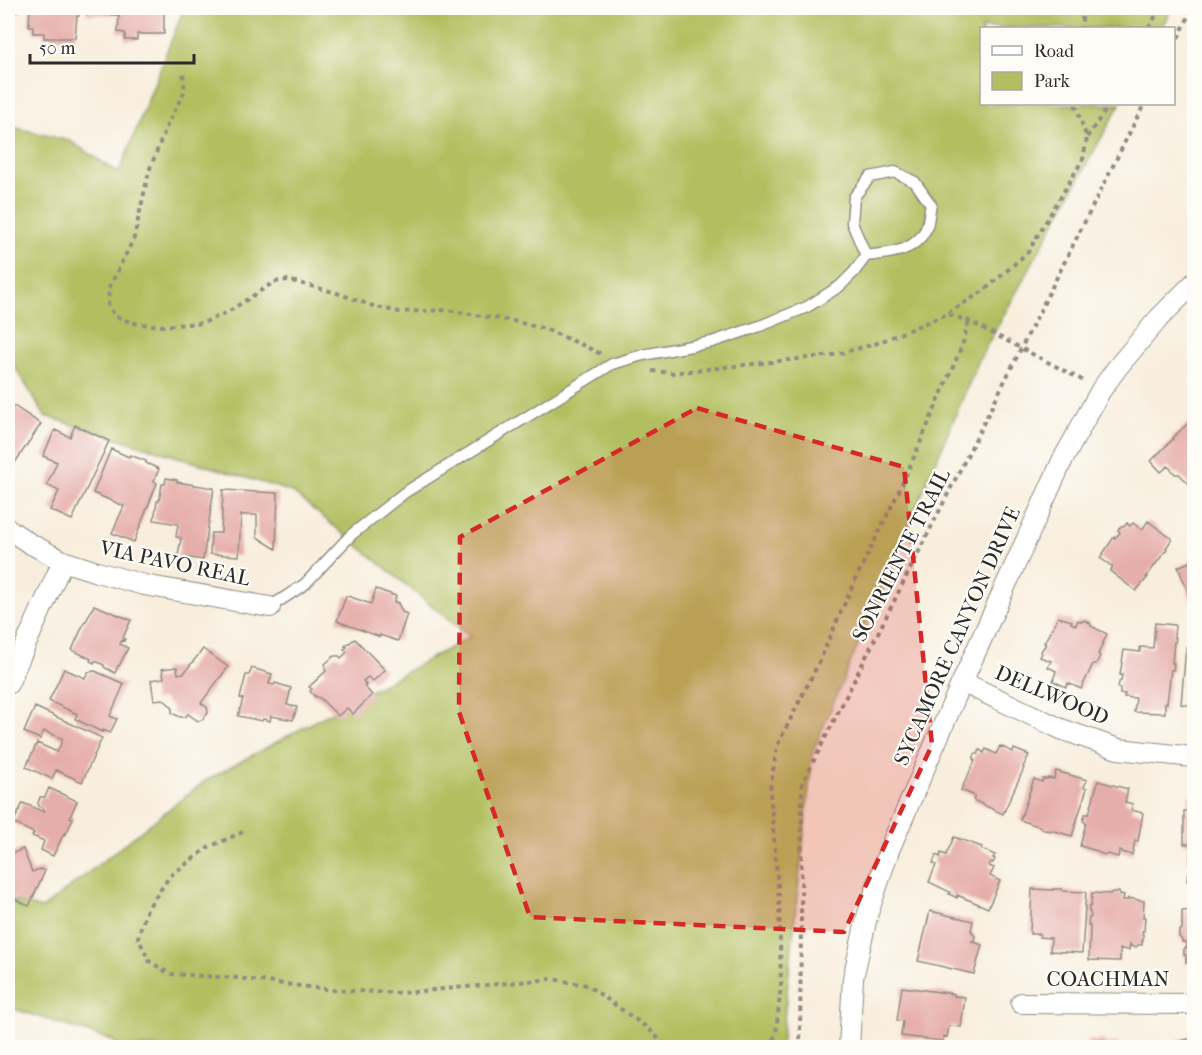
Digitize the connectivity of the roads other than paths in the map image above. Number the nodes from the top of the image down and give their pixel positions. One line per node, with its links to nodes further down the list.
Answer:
1 (866, 256): 1 (lane); 5 (lane)
2 (1194, 283): 6 (street, SYCAMORE CANYON DRIVE)
3 (8, 530): 4 (street, VIA PAVO REAL)
4 (63, 561): 5 (street, VIA PAVO REAL); 7 (street)
5 (270, 607)
6 (962, 682): 8 (street, DELLWOOD); 11 (street, SYCAMORE CANYON DRIVE)
7 (8, 684)
8 (1194, 757)
9 (1022, 1003): 10 (street, COACHMAN)
10 (1194, 1004)
11 (849, 1047)

